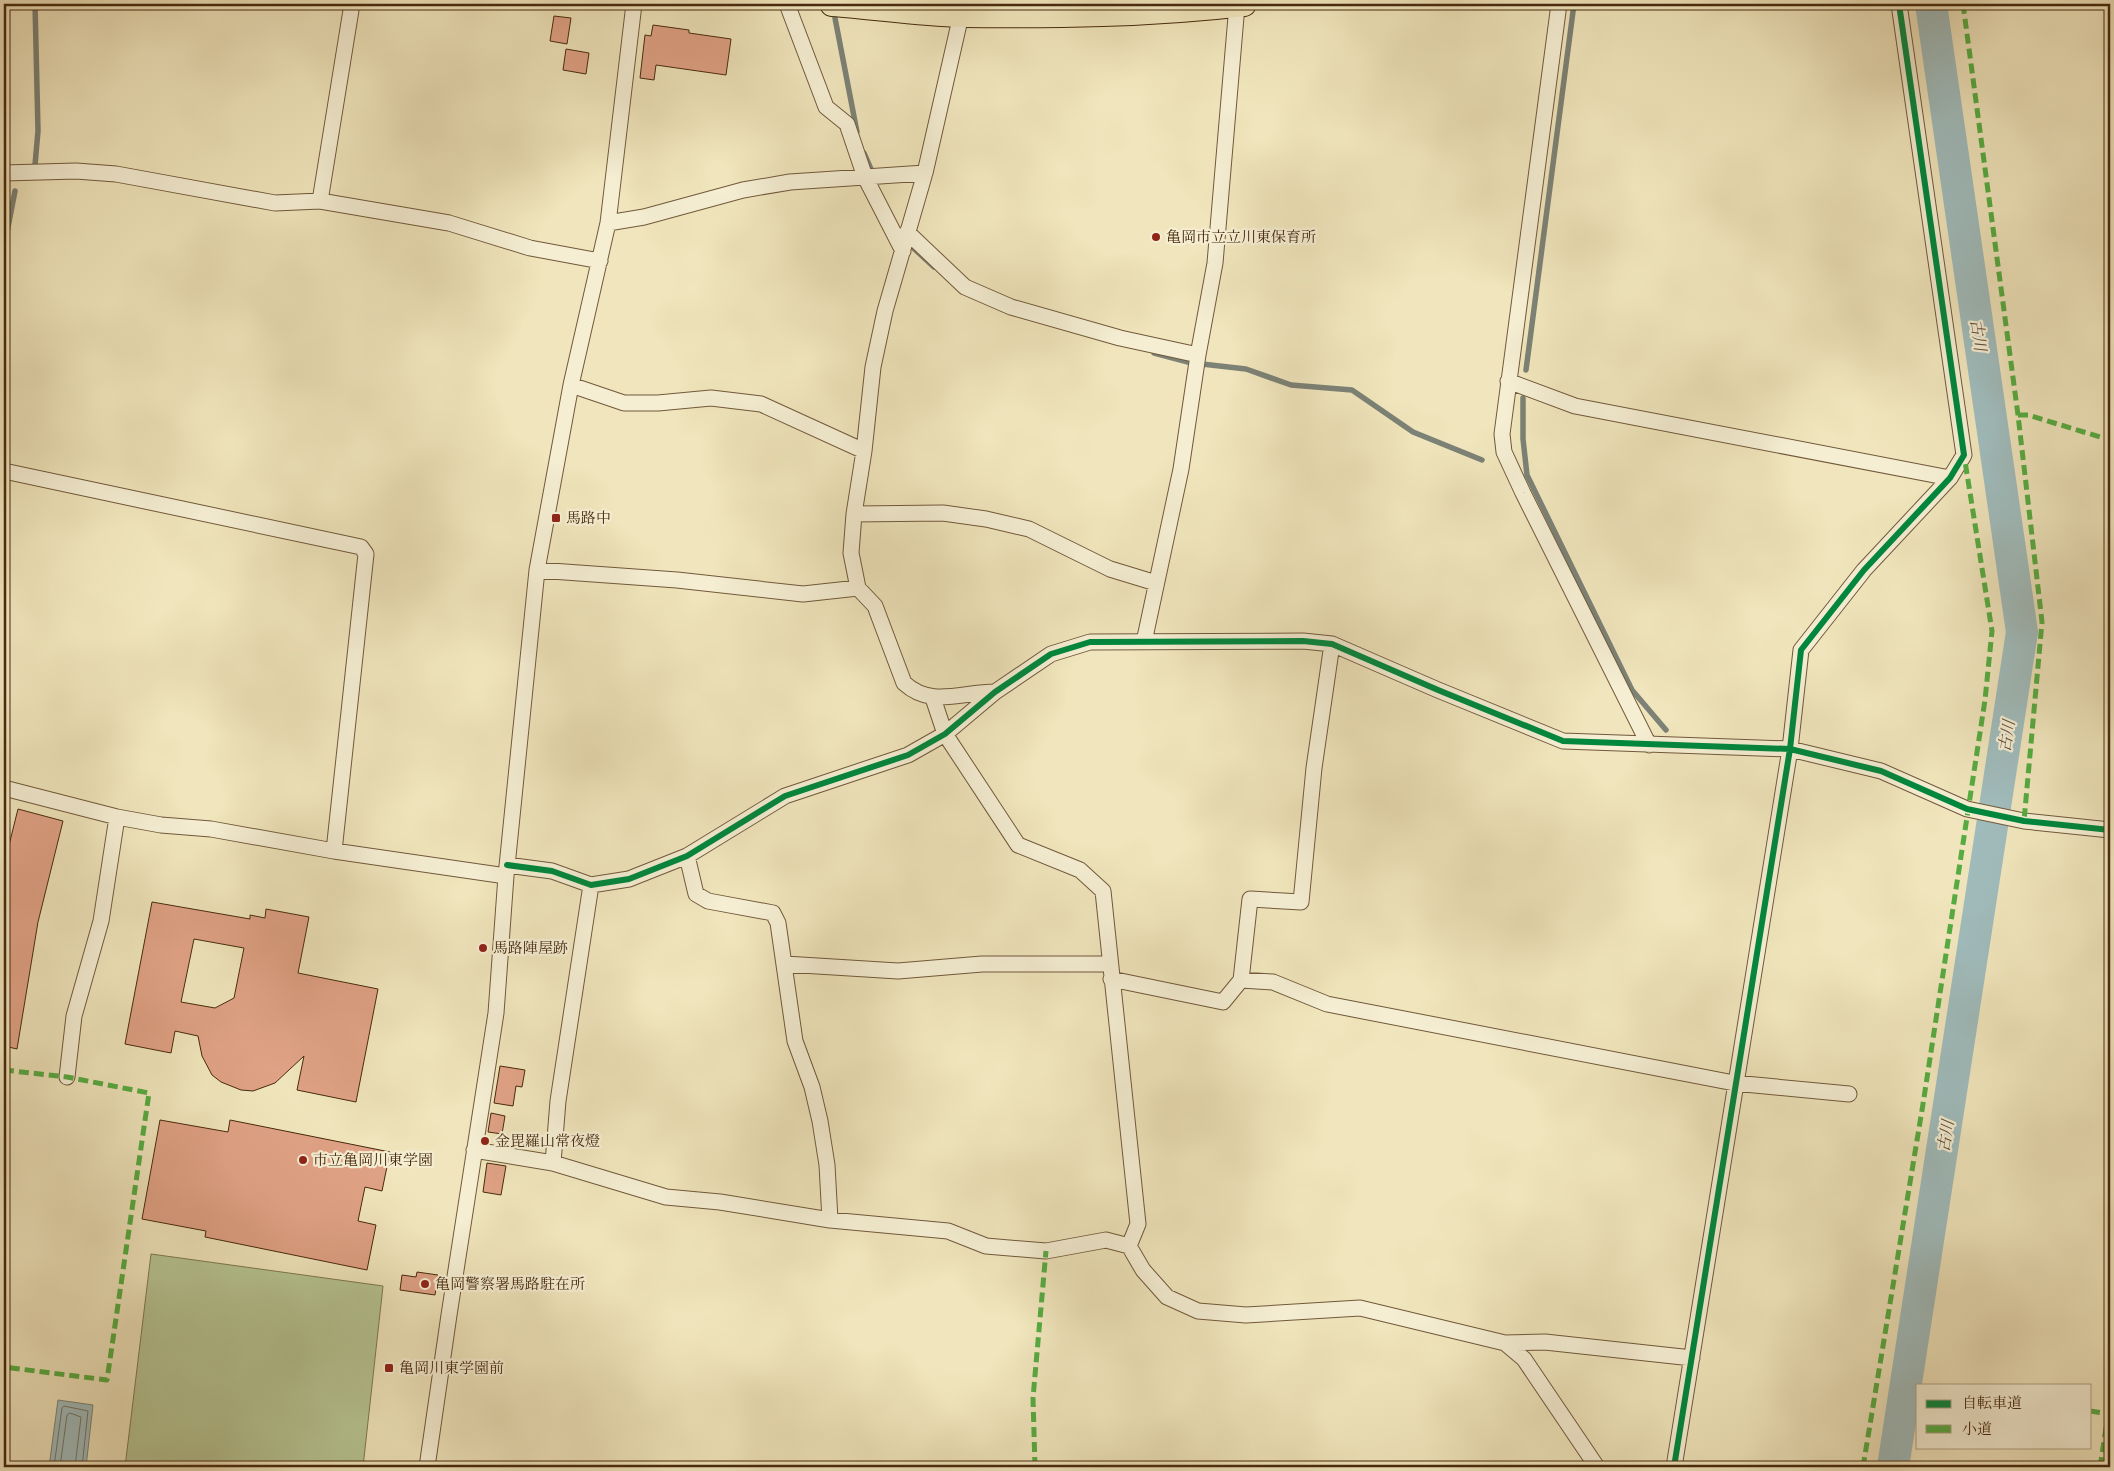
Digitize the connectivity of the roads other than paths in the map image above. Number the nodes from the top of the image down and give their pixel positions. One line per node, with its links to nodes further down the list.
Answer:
1 (352, 4): 12 (street)
2 (634, 4): 13 (street)
3 (787, 4): 11 (street)
4 (832, 4): 8 (main road)
5 (1235, 4): 8 (main road); 17 (street)
6 (1559, 4): 18 (street)
7 (1899, 4): 22 (street)
8 (957, 11): 9 (street)
9 (925, 173): 11 (street); 14 (street)
10 (4, 176): 12 (street)
11 (866, 177): 13 (street); 15 (street)
12 (320, 201): 16 (street)
13 (608, 223): 16 (street)
14 (907, 232): 15 (street); 17 (street)
15 (903, 251): 20 (street)
16 (600, 261): 19 (street)
17 (1198, 356): 25 (street)
18 (1508, 381): 22 (street); 32 (street)
19 (571, 385): 20 (street); 24 (street)
20 (864, 451): 23 (street)
21 (4, 471): 37 (street)
22 (1950, 478): 33 (street)
23 (854, 514): 25 (street); 26 (street)
24 (537, 570): 26 (street); 39 (street)
25 (1156, 583): 27 (street)
26 (858, 588): 30 (street)
27 (1144, 642): 28 (street); 29 (street)
28 (1332, 644): 32 (street); 43 (street)
29 (995, 692): 30 (street); 31 (street)
30 (933, 698): 31 (street)
31 (945, 734): 38 (street); 42 (street)
32 (1649, 745): 33 (street)
33 (1790, 749): 36 (street); 45 (street)
34 (4, 788): 35 (street)
35 (117, 817): 37 (street); 44 (street)
36 (2110, 830)
37 (334, 851): 39 (street)
38 (686, 856): 40 (street); 41 (street)
39 (507, 871): 40 (street); 47 (street)
40 (591, 885): 48 (street)
41 (785, 964): 42 (street); 49 (street)
42 (1110, 971): 43 (street); 50 (street)
43 (1241, 980): 45 (street)
44 (67, 1077)
45 (1734, 1084): 46 (street); 52 (street)
46 (1849, 1094)
47 (474, 1150): 48 (street); 53 (street)
48 (553, 1163): 49 (street)
49 (830, 1220): 50 (street)
50 (1129, 1246): 51 (street)
51 (1505, 1343): 52 (street); 54 (street)
52 (1692, 1358): 55 (street)
53 (427, 1467)
54 (1597, 1467)
55 (1674, 1467)

